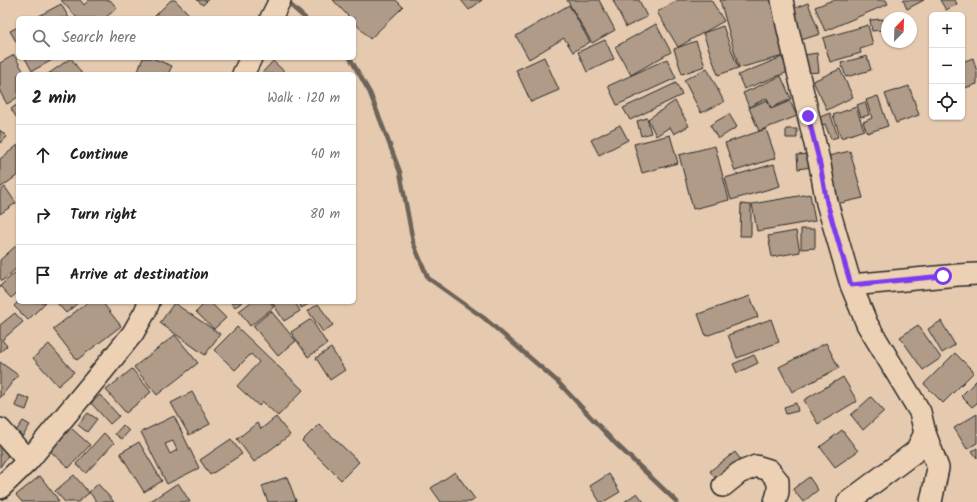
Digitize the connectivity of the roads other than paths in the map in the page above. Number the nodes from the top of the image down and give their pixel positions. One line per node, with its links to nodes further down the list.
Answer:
1 (280, 0): 3 (street)
2 (782, 0): 7 (street)
3 (272, 16)
4 (250, 60): 5 (street)
5 (244, 72)
6 (977, 274): 7 (street)
7 (851, 285): 10 (street)
8 (149, 304): 11 (street)
9 (0, 429): 11 (street)
10 (925, 433): 15 (street); 16 (street)
11 (28, 461): 13 (street)
12 (723, 486): 14 (street)
13 (0, 488)
14 (775, 502)
15 (848, 502)
16 (931, 502)

